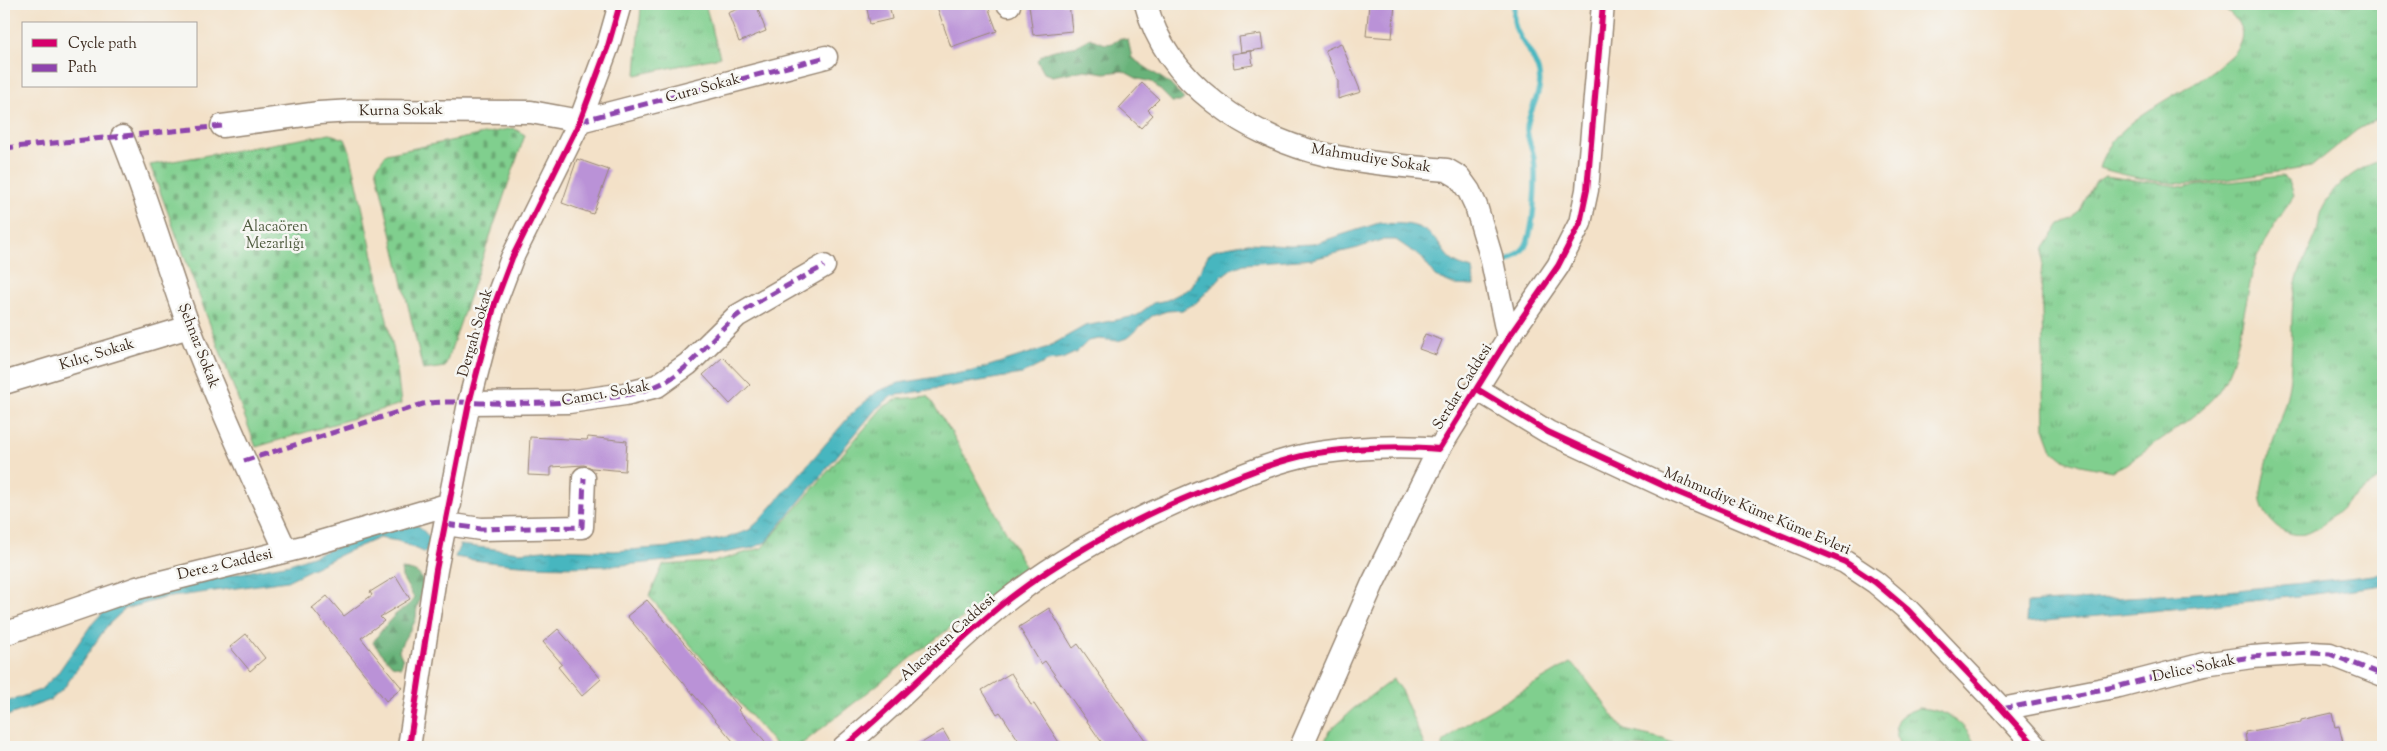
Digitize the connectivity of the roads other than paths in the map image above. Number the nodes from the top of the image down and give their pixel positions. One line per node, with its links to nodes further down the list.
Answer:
1 (620, 4): 5 (street, Dergah Sokak)
2 (1146, 4): 10 (street, Mahmudiye Sokak)
3 (1603, 4): 10 (street, Serdar Caddesi)
4 (826, 57): 5 (street, Cura Sokak)
5 (580, 121): 6 (street, Kurna Sokak); 13 (street, Dergah Sokak)
6 (222, 126)
7 (122, 137): 9 (street, Şehnaz Sokak)
8 (824, 266): 13 (street, Camcı. Sokak)
9 (189, 327): 11 (street, Kılıç. Sokak); 18 (street, Şehnaz Sokak)
10 (1508, 338): 12 (street, Serdar Caddesi)
11 (4, 383)
12 (1477, 389): 14 (street, Serdar Caddesi); 21 (street, Mahmudiye Küme Küme Evleri)
13 (469, 403): 16 (street, Dergah Sokak)
14 (1438, 449): 17 (street, Serdar Caddesi); 24 (street)
15 (584, 478): 16 (street)
16 (447, 519): 18 (street, Dere_2 Caddesi); 22 (street, Dergah Sokak)
17 (1100, 540): 23 (street, Alacaören Caddesi)
18 (286, 551): 19 (street, Dere_2 Caddesi)
19 (4, 634)
20 (2383, 675): 21 (street, Delice Sokak)
21 (2002, 709): 25 (street, Mahmudiye Küme Küme Evleri)
22 (409, 747)
23 (844, 747)
24 (1302, 747)
25 (2036, 747)

